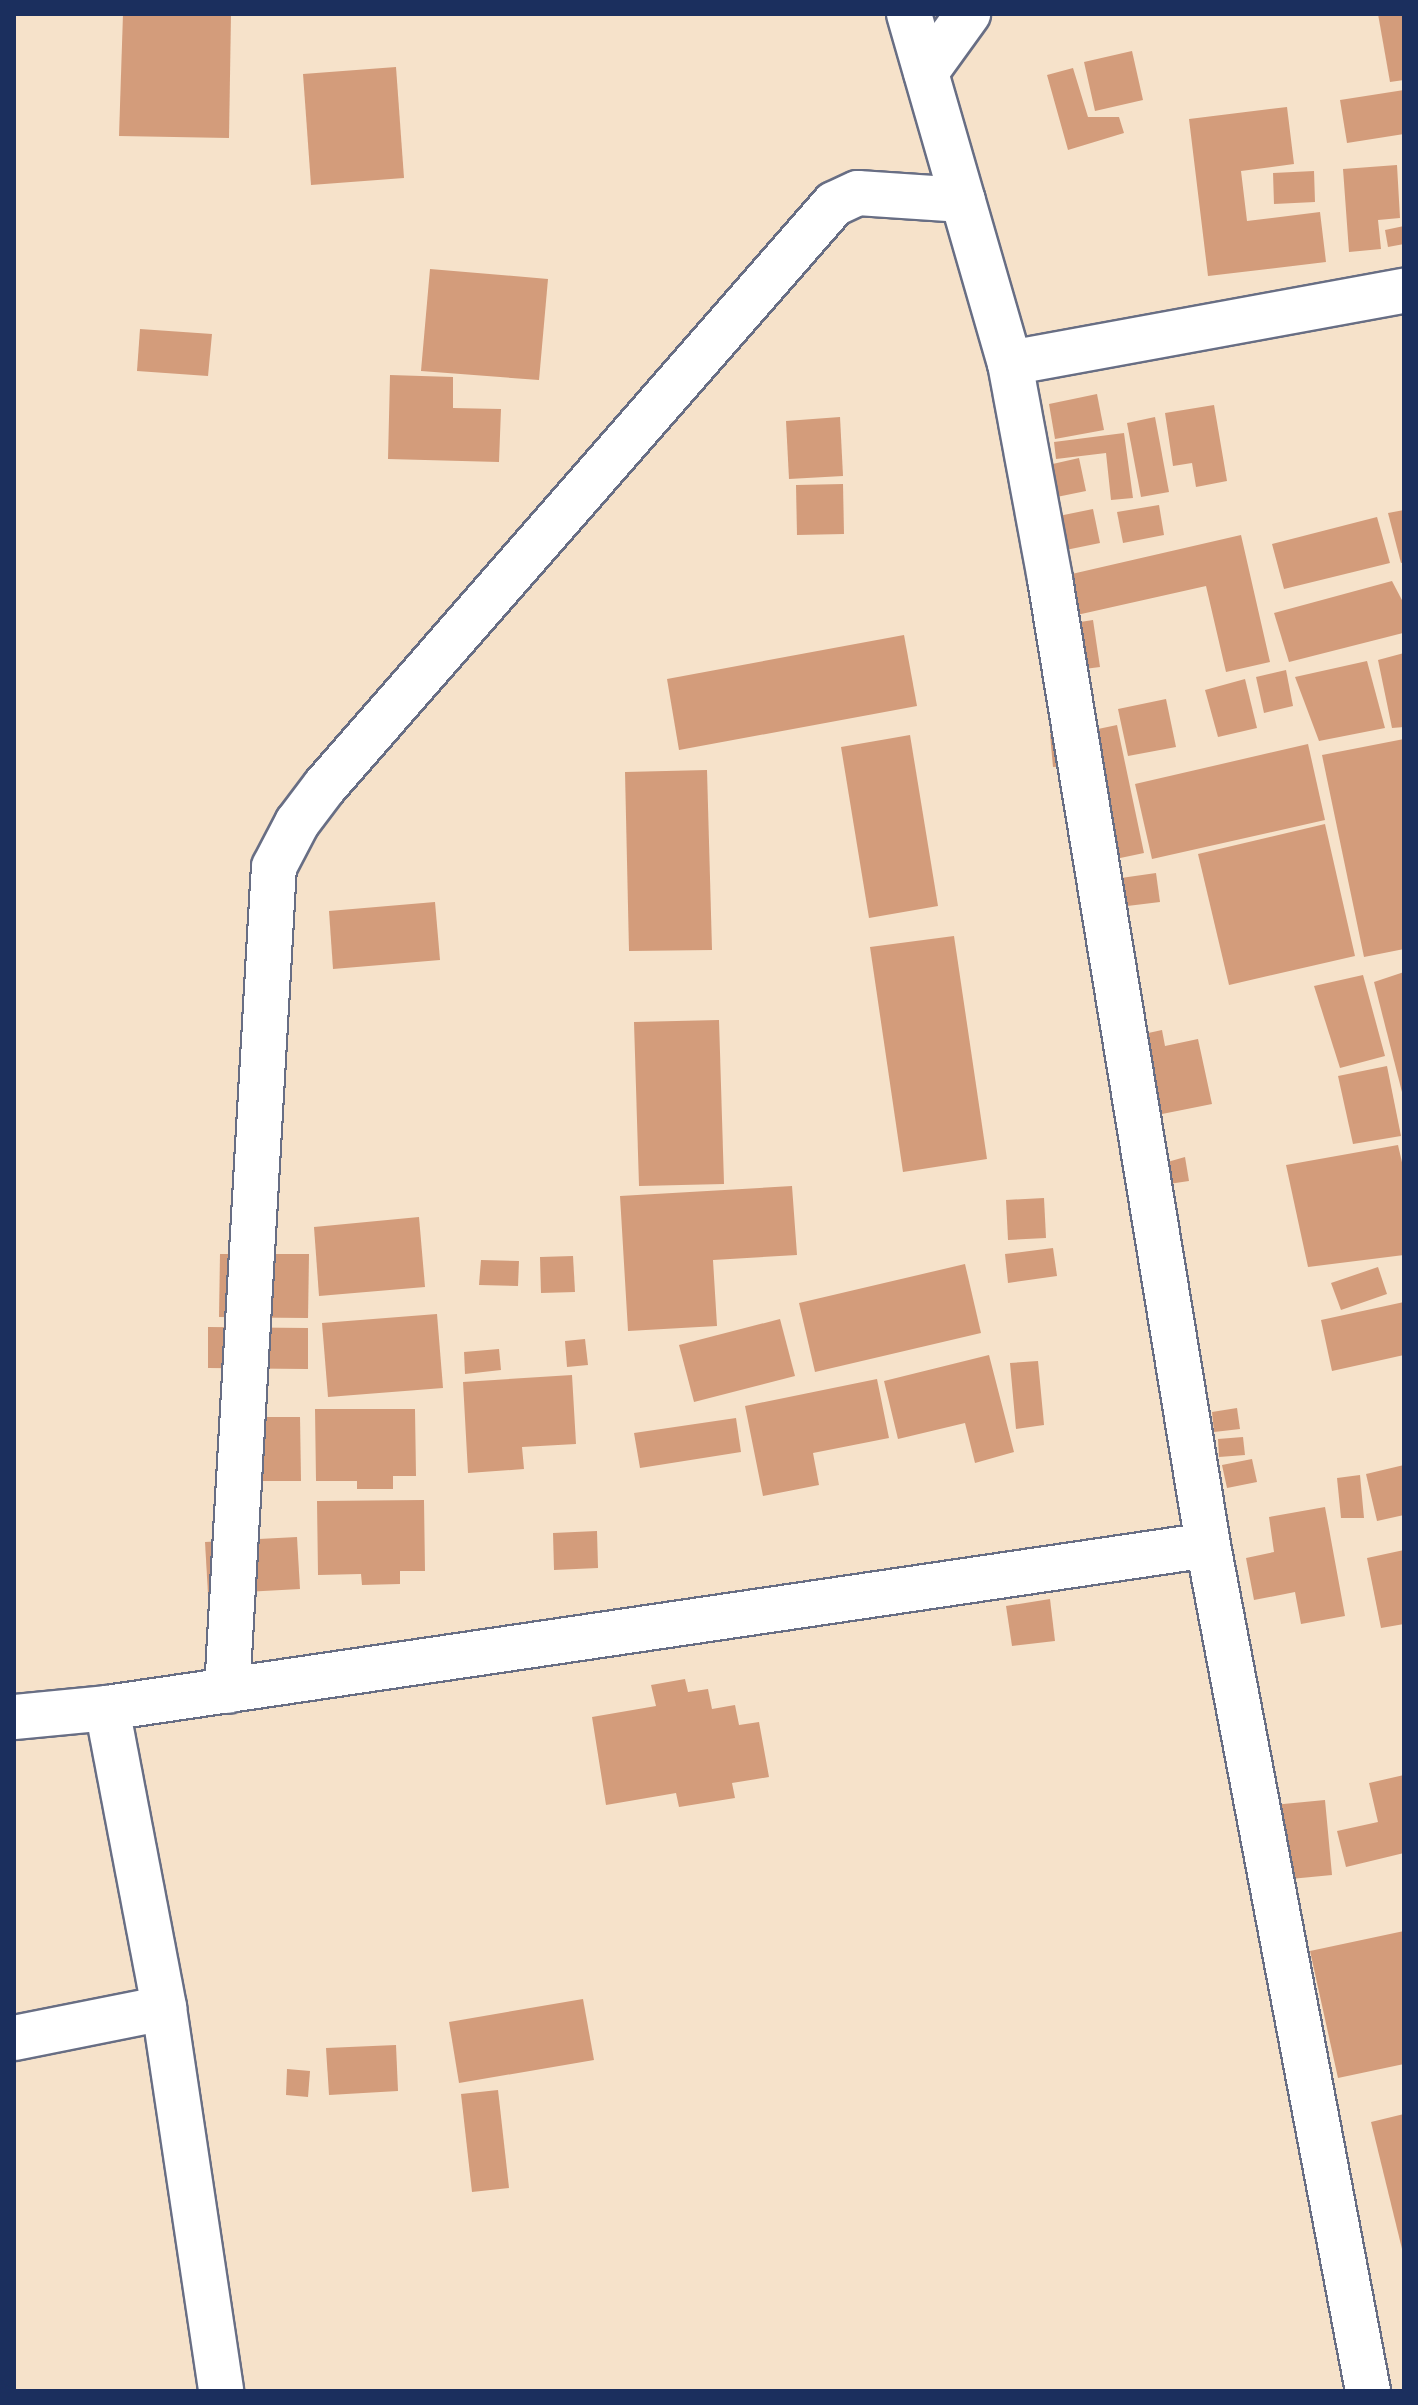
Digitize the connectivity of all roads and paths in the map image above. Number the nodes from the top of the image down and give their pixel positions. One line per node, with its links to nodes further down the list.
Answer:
1 (909, 14): 3 (street)
2 (968, 14): 3 (street)
3 (926, 72): 4 (street)
4 (963, 200): 6 (street); 8 (street)
5 (1404, 291): 6 (street)
6 (1010, 363): 7 (street)
7 (1208, 1545): 8 (street); 14 (street)
8 (227, 1691): 9 (street)
9 (107, 1708): 10 (street); 11 (street)
10 (14, 1717)
11 (164, 2008): 12 (street); 13 (street)
12 (14, 2038)
13 (221, 2391)
14 (1368, 2391)

